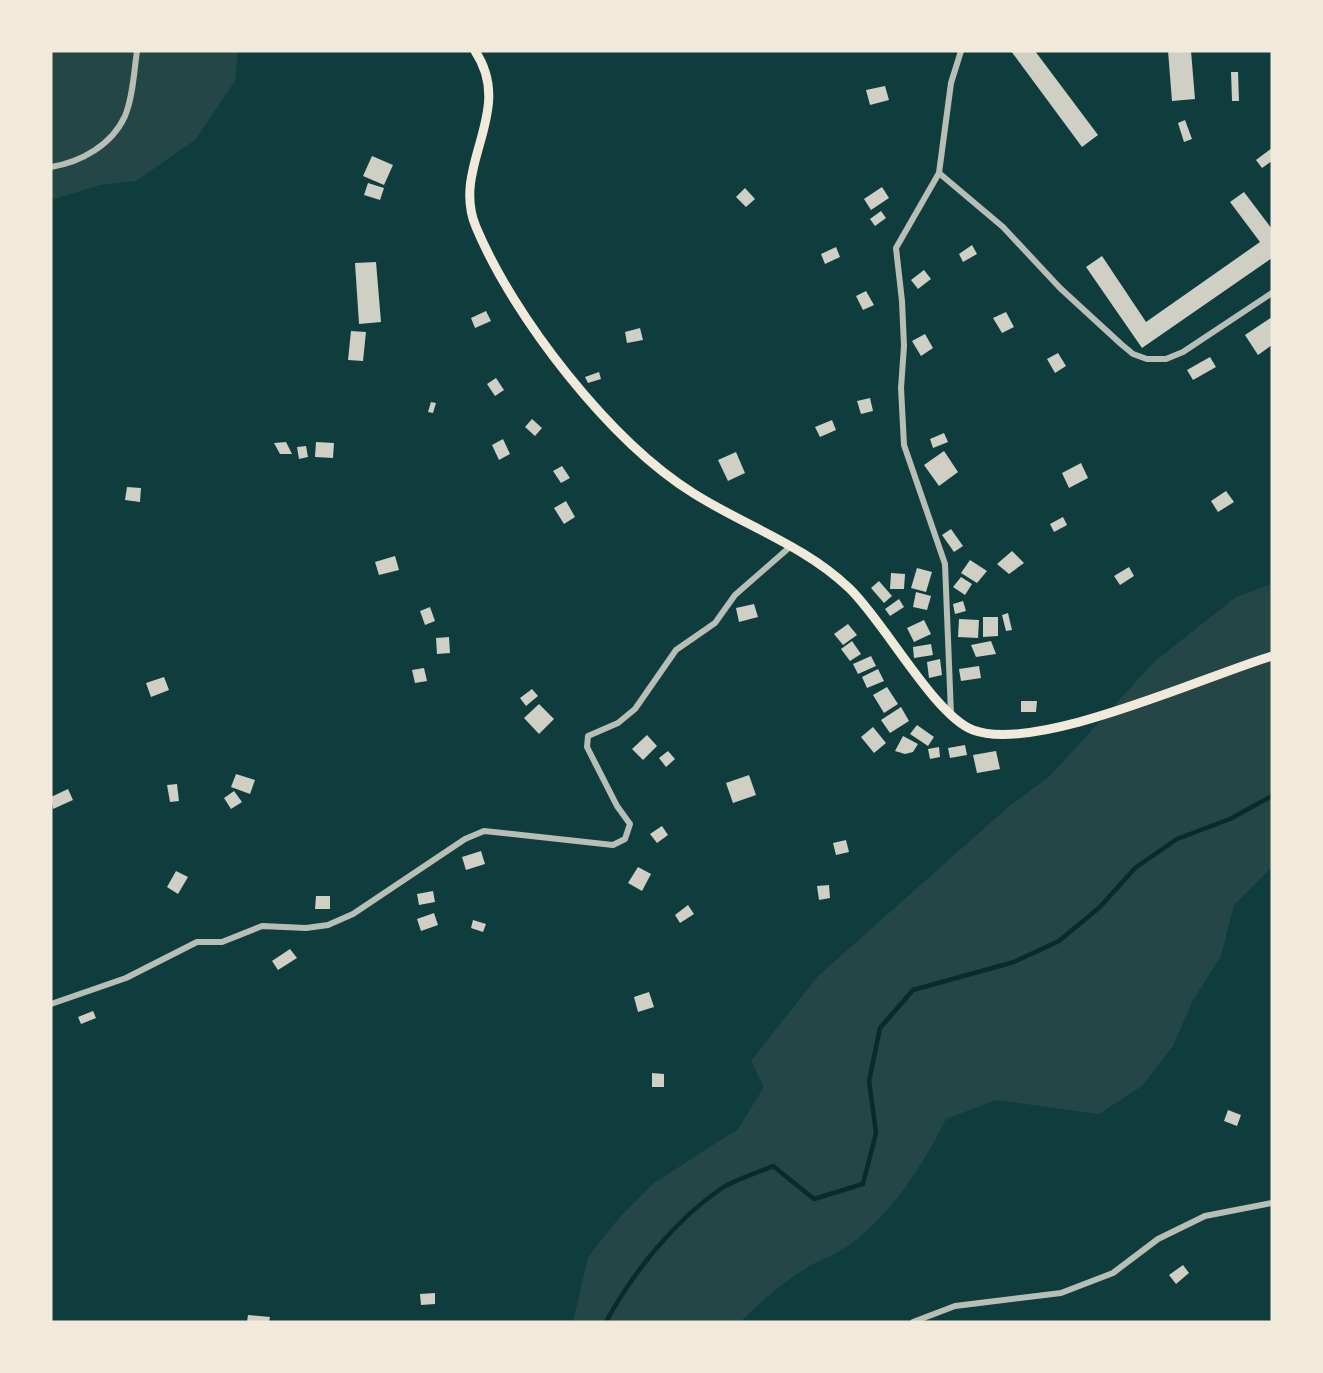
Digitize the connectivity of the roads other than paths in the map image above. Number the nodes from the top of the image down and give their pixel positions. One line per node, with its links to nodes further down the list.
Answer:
1 (137, 51): 4 (street)
2 (475, 51): 7 (main road)
3 (961, 51): 5 (street)
4 (51, 167)
5 (939, 173): 6 (street); 9 (street)
6 (1272, 293)
7 (791, 546): 9 (main road); 10 (street)
8 (1272, 656): 9 (main road)
9 (951, 714)
10 (51, 1004)
11 (1272, 1203): 12 (street)
12 (913, 1322)

